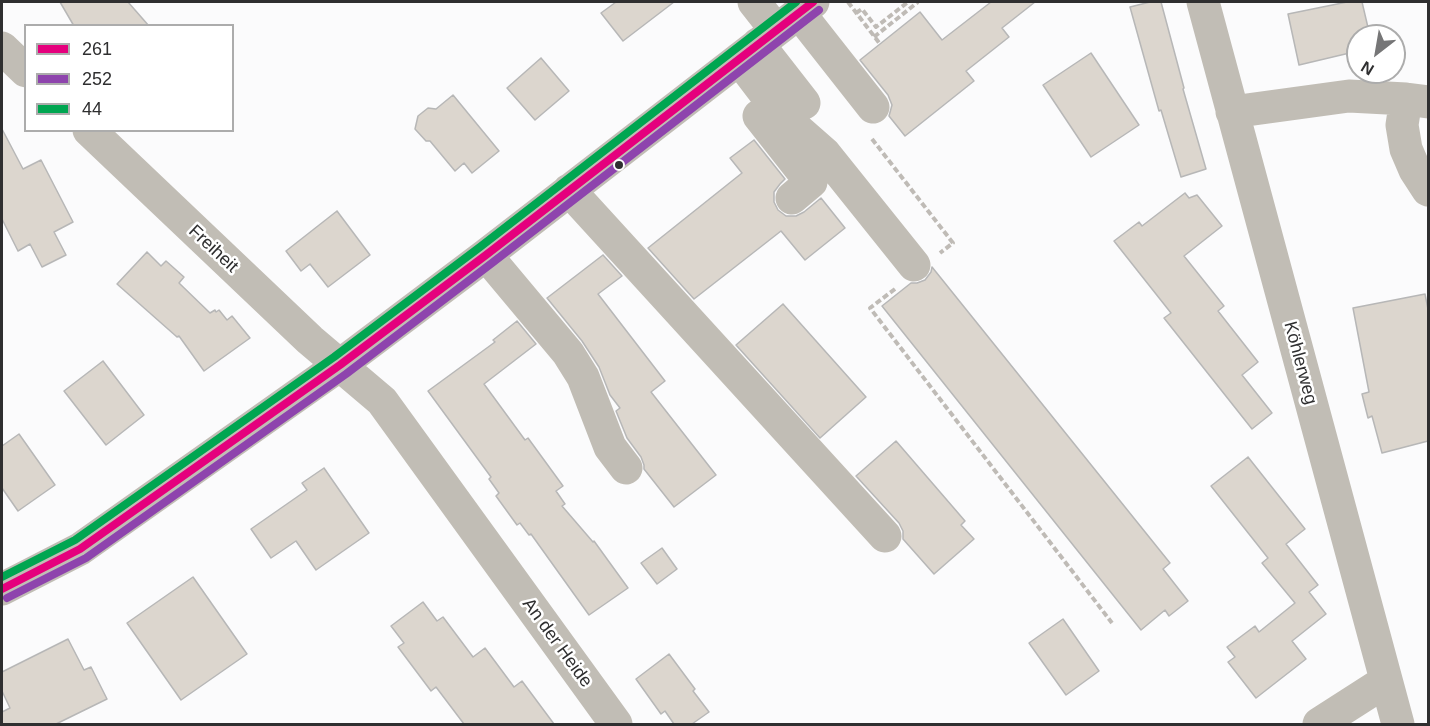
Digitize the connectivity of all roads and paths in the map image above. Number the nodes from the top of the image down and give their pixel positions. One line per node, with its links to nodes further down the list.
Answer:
1 (754, 2): 7 (street)
2 (848, 2): 6 (path)
3 (908, 2): 6 (path)
4 (918, 2): 8 (path)
5 (1203, 2): 14 (street, Köhlerweg)
6 (856, 13): 8 (path)
7 (768, 36): 13 (street); 15 (street); 17 (street); 19 (street); 21 (street)
8 (874, 36): 9 (path)
9 (880, 44)
10 (2, 48): 11 (street)
11 (24, 69)
12 (1417, 100): 14 (street); 18 (street)
13 (804, 103)
14 (1232, 112): 27 (street, Köhlerweg)
15 (870, 121): 21 (path)
16 (90, 132): 22 (street, Freiheit)
17 (570, 190): 20 (street); 24 (street)
18 (1428, 190)
19 (792, 198)
20 (486, 255): 22 (street); 23 (street)
21 (916, 267): 26 (path)
22 (340, 365): 25 (street); 28 (street, An der Heide)
23 (626, 468)
24 (885, 536)
25 (2, 589)
26 (1112, 623)
27 (1386, 681): 29 (street); 30 (street, Köhlerweg)
28 (616, 724)
29 (1319, 724)
30 (1398, 724)

